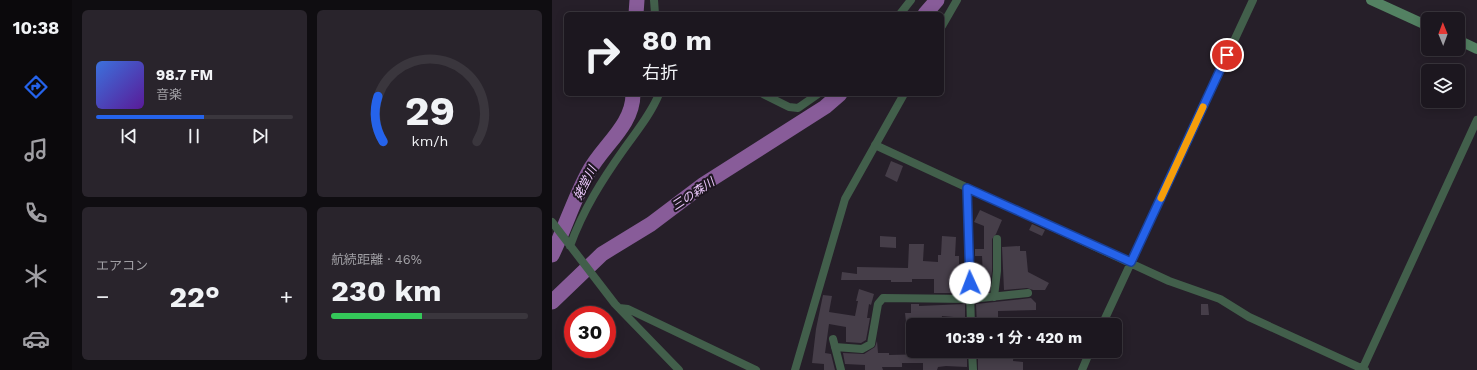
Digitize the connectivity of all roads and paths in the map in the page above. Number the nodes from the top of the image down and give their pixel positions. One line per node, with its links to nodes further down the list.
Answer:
1 (654, 0): 6 (street)
2 (911, 0): 7 (street)
3 (957, 0): 8 (street)
4 (1253, 0): 22 (street)
5 (1371, 0): 9 (street)
6 (655, 12)
7 (902, 12)
8 (944, 23)
9 (1421, 23)
10 (1465, 43): 11 (street)
11 (1477, 49)
12 (658, 96): 21 (street)
13 (767, 96): 14 (street)
14 (815, 96)
15 (903, 96): 17 (street)
16 (1477, 120): 37 (street)
17 (875, 145): 18 (street); 33 (street)
18 (967, 188): 22 (street); 25 (street)
19 (552, 222): 21 (street)
20 (997, 239): 24 (street)
21 (569, 244): 26 (street)
22 (1131, 262): 28 (street); 37 (street)
23 (1028, 293): 24 (street)
24 (994, 297): 25 (street)
25 (971, 299): 27 (street); 34 (street)
26 (619, 308): 31 (street); 32 (street)
27 (971, 318)
28 (1105, 318)
29 (972, 358): 35 (street)
30 (1087, 358): 36 (street)
31 (679, 370)
32 (756, 370)
33 (795, 370)
34 (842, 370)
35 (973, 370)
36 (1082, 370)
37 (1363, 370)

